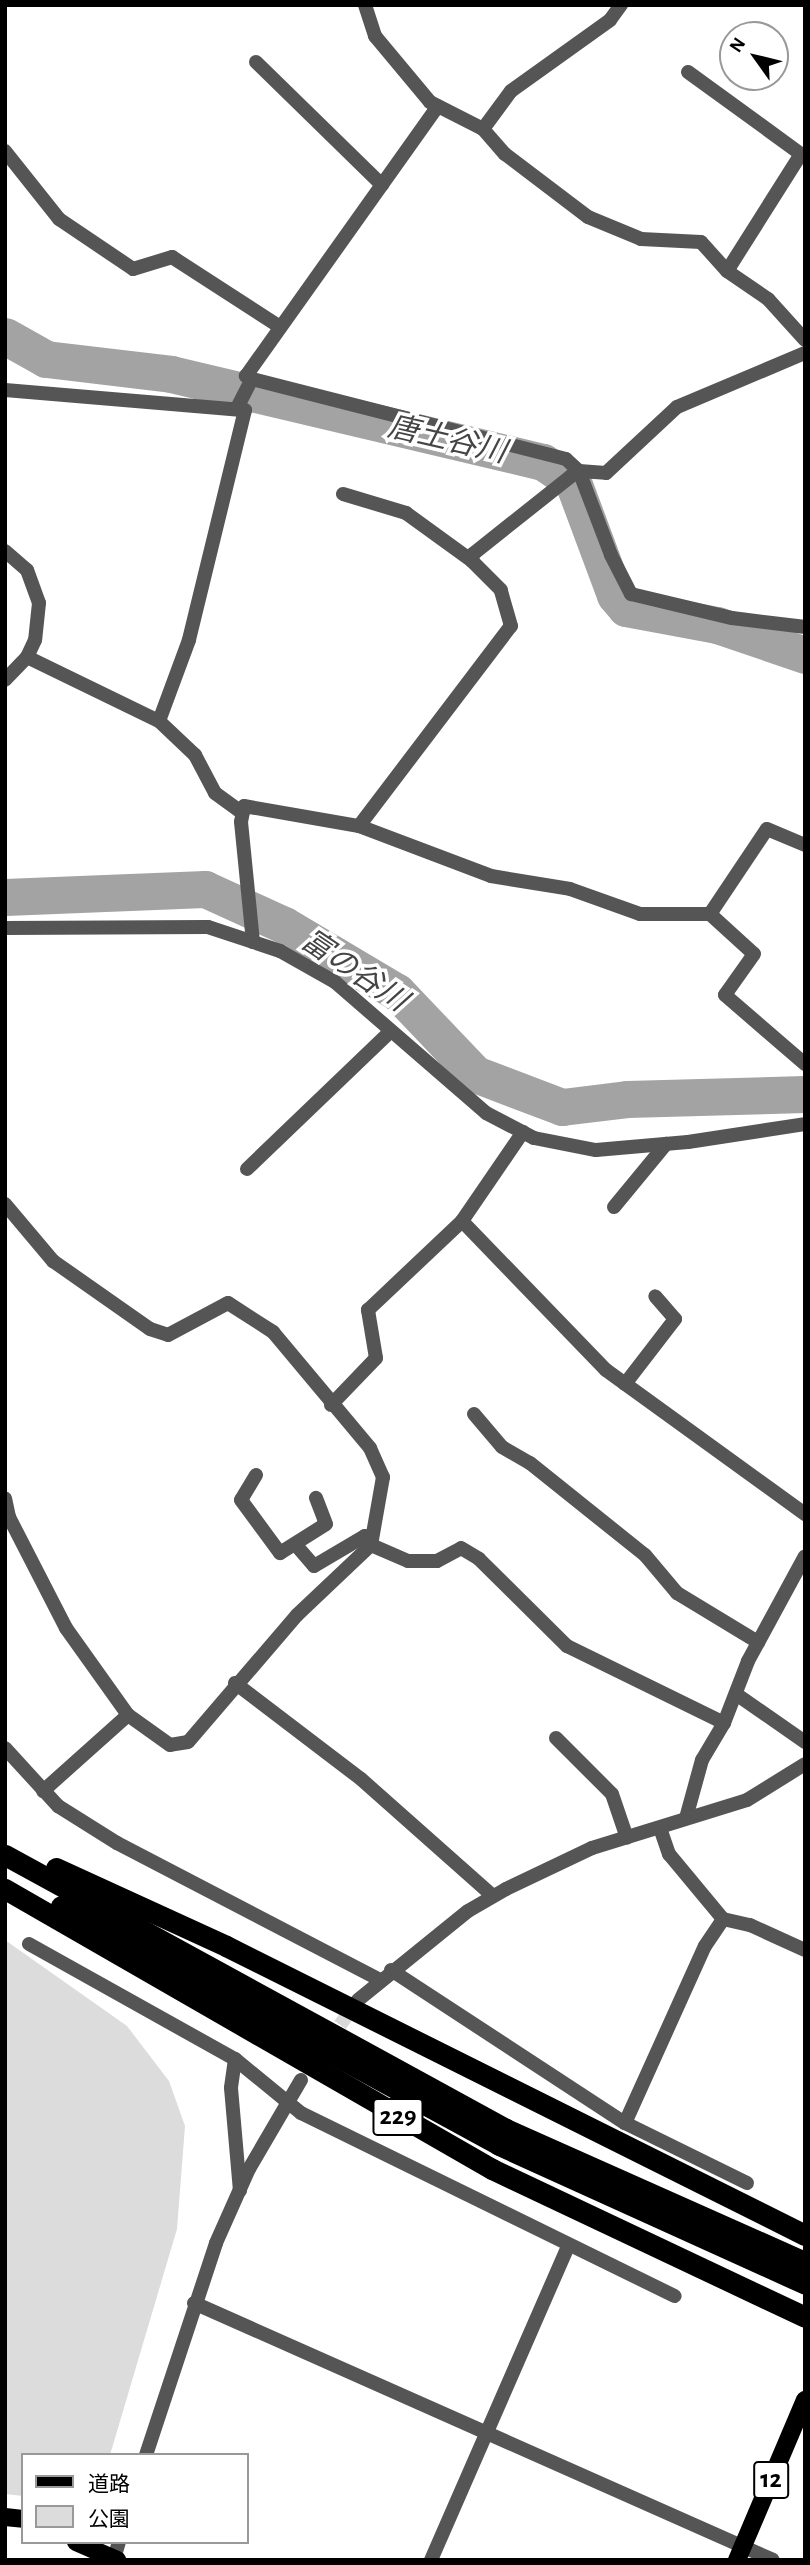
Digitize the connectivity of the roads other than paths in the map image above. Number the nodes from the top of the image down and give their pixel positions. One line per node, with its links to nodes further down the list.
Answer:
1 (365, 5): 5 (street)
2 (621, 5): 6 (street)
3 (256, 62): 8 (street)
4 (688, 72): 9 (street)
5 (438, 106): 6 (street); 8 (street)
6 (483, 128): 9 (street)
7 (5, 151): 10 (street)
8 (382, 185): 10 (street)
9 (727, 271): 11 (street)
10 (280, 327): 13 (street)
11 (805, 340)
12 (805, 353): 16 (street)
13 (249, 383): 15 (street); 16 (street)
14 (5, 390): 15 (street)
15 (238, 404): 23 (street)
16 (575, 474): 19 (street); 20 (street)
17 (343, 494): 19 (street)
18 (5, 551): 21 (street)
19 (472, 561): 25 (street)
20 (805, 627)
21 (27, 657): 22 (street); 23 (street)
22 (5, 680)
23 (159, 721): 24 (street)
24 (243, 813): 25 (street); 29 (street)
25 (359, 826): 27 (street)
26 (805, 845): 27 (street)
27 (710, 914): 31 (street)
28 (5, 928): 29 (street)
29 (253, 941): 30 (street)
30 (389, 1033): 33 (street); 35 (street)
31 (805, 1064)
32 (805, 1124): 34 (street)
33 (523, 1132): 34 (street); 38 (street)
34 (666, 1144): 37 (street)
35 (247, 1169)
36 (5, 1204): 41 (street)
37 (614, 1207)
38 (462, 1221): 40 (street); 41 (street)
39 (656, 1296): 40 (street)
40 (625, 1384): 46 (street)
41 (331, 1405): 48 (street)
42 (474, 1414): 50 (street)
43 (256, 1475): 47 (street)
44 (5, 1498): 53 (street)
45 (316, 1498): 47 (street)
46 (805, 1514)
47 (295, 1544): 48 (street)
48 (371, 1545): 51 (street); 54 (street)
49 (805, 1556): 50 (street)
50 (758, 1642): 52 (street)
51 (235, 1683): 53 (street); 67 (street)
52 (736, 1694): 54 (street); 56 (street)
53 (128, 1715): 59 (street)
54 (724, 1723): 60 (street)
55 (556, 1738): 62 (street)
56 (805, 1742)
57 (5, 1748): 59 (street)
58 (805, 1765): 60 (street)
59 (43, 1791): 71 (street)
60 (686, 1818): 61 (street)
61 (660, 1828): 62 (street); 68 (street)
62 (627, 1838): 67 (street)
63 (5, 1847): 80 (highway)
64 (5, 1854): 77 (highway)
65 (5, 1881): 77 (highway)
66 (5, 1889): 86 (highway, 229)
67 (493, 1896): 71 (street)
68 (723, 1919): 70 (street); 76 (street)
69 (29, 1944): 73 (street)
70 (805, 1950)
71 (386, 1975): 72 (street); 76 (street)
72 (358, 2000)
73 (235, 2059): 75 (street); 79 (street)
74 (301, 2080): 75 (street)
75 (286, 2102): 79 (street); 81 (street)
76 (625, 2123): 78 (street)
77 (503, 2137): 82 (highway); 83 (highway)
78 (747, 2183)
79 (240, 2191): 85 (street)
80 (805, 2235)
81 (568, 2247): 84 (street); 88 (street)
82 (805, 2262)
83 (805, 2284)
84 (676, 2296)
85 (194, 2302): 88 (street); 89 (street)
86 (805, 2317)
87 (805, 2400): 91 (main road, 12)
88 (488, 2432): 91 (street); 93 (street)
89 (147, 2453)
90 (82, 2544): 92 (main road)
91 (740, 2553): 94 (street)
92 (115, 2555)
93 (431, 2560)
94 (773, 2560)

